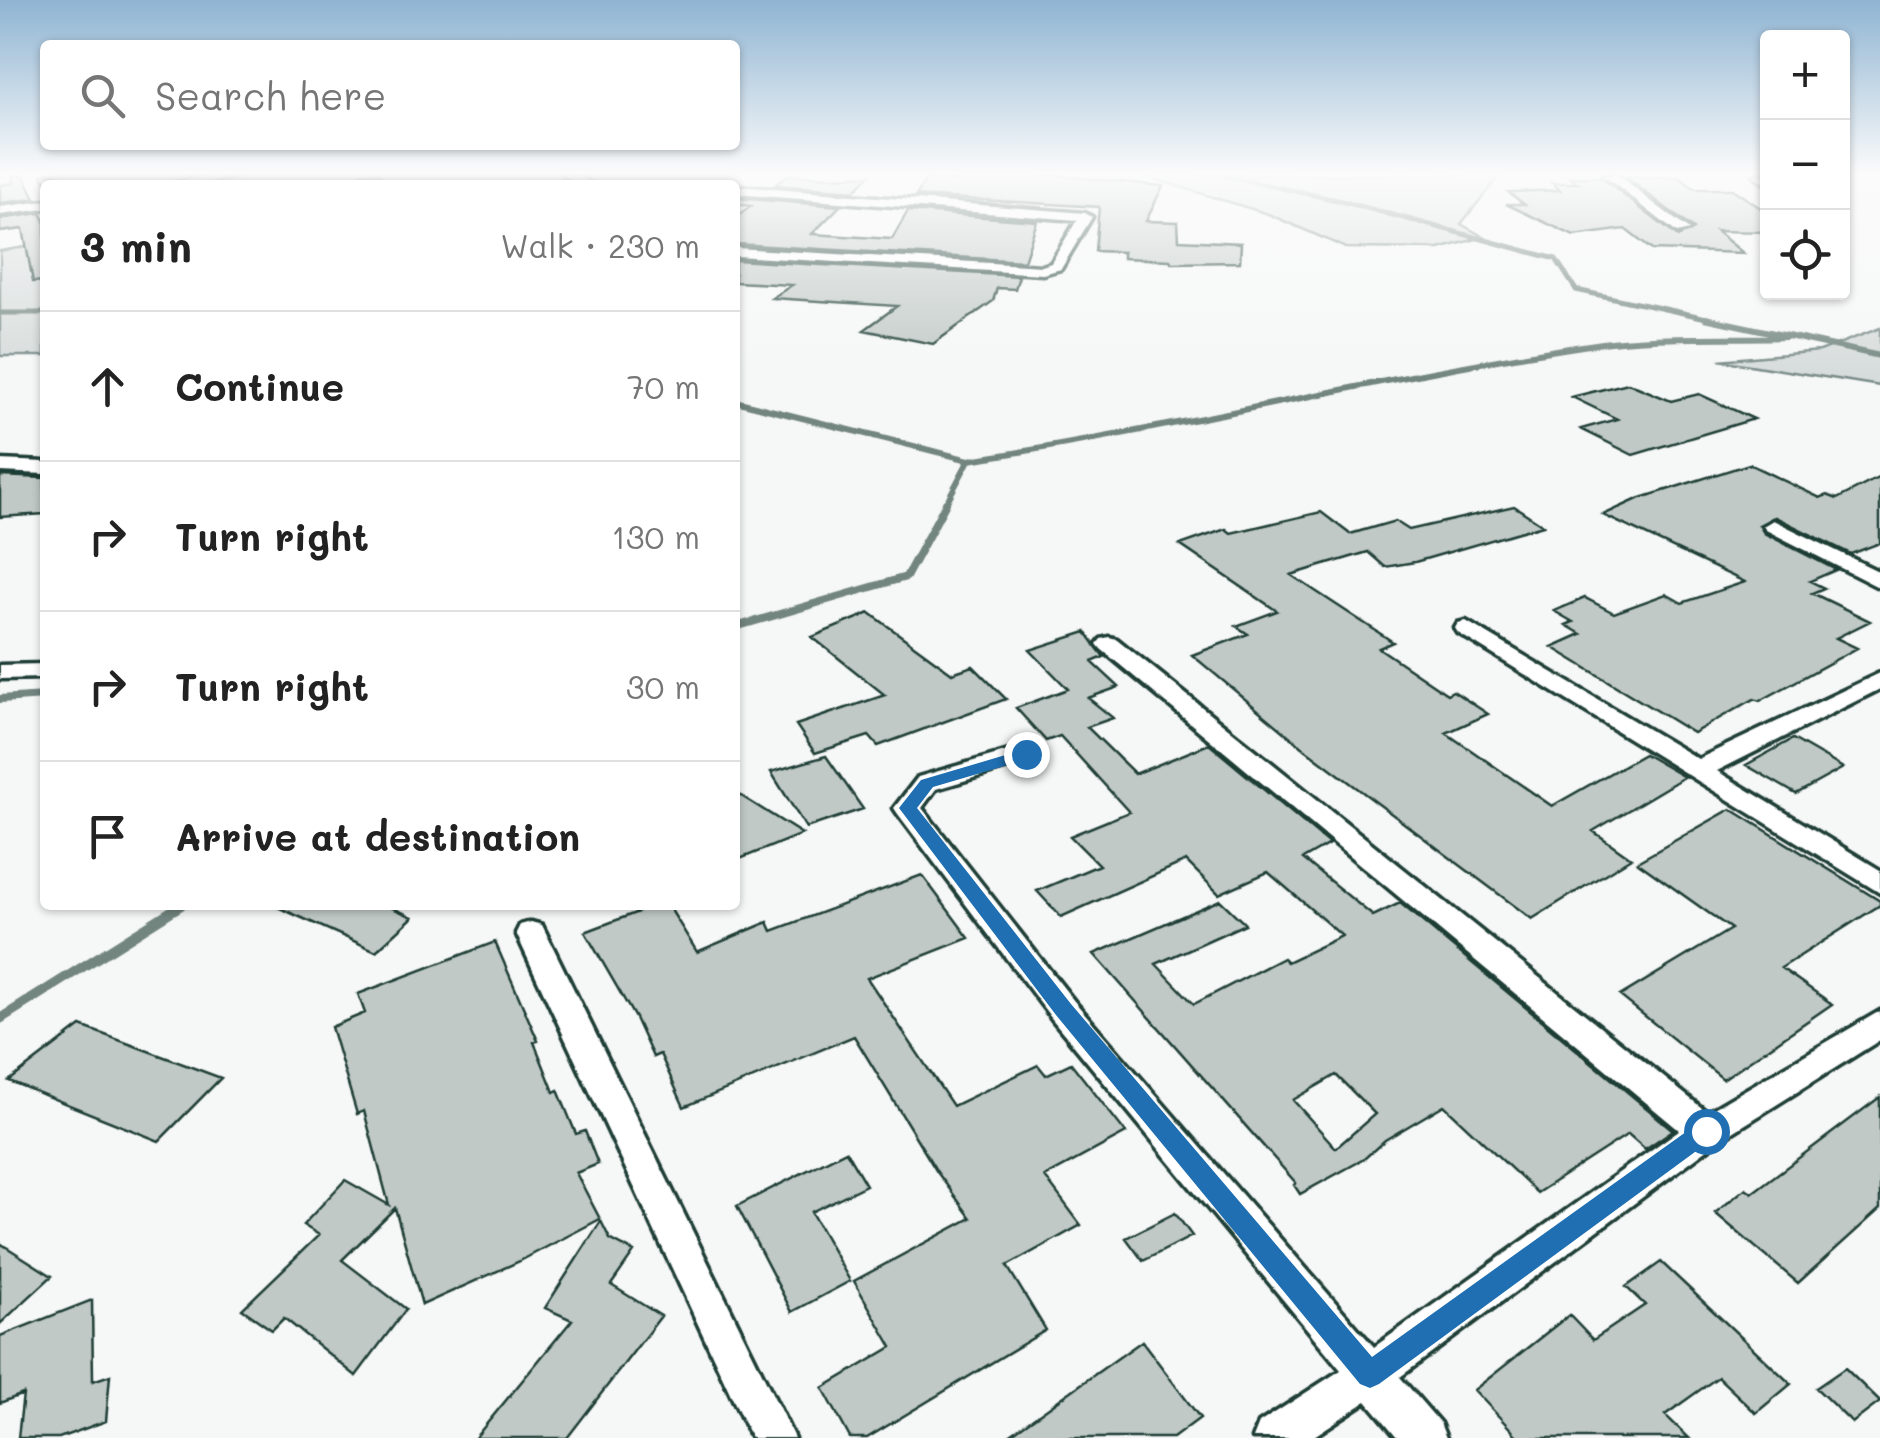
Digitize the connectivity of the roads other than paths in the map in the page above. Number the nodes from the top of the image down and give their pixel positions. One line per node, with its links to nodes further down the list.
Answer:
1 (1071, 242): 2 (street)
2 (740, 252)
3 (0, 466): 4 (street)
4 (40, 468)
5 (1773, 526): 6 (street)
6 (1880, 581)
7 (1466, 628): 13 (street)
8 (1109, 644): 17 (street)
9 (40, 671): 10 (street)
10 (0, 672)
11 (1880, 680): 13 (street)
12 (1026, 754): 18 (street)
13 (1698, 770): 14 (street)
14 (1880, 883)
15 (531, 933): 19 (street)
16 (1880, 1024): 17 (street)
17 (1706, 1131): 18 (street)
18 (1370, 1374): 20 (street); 21 (street)
19 (772, 1438)
20 (1274, 1438)
21 (1425, 1438)

